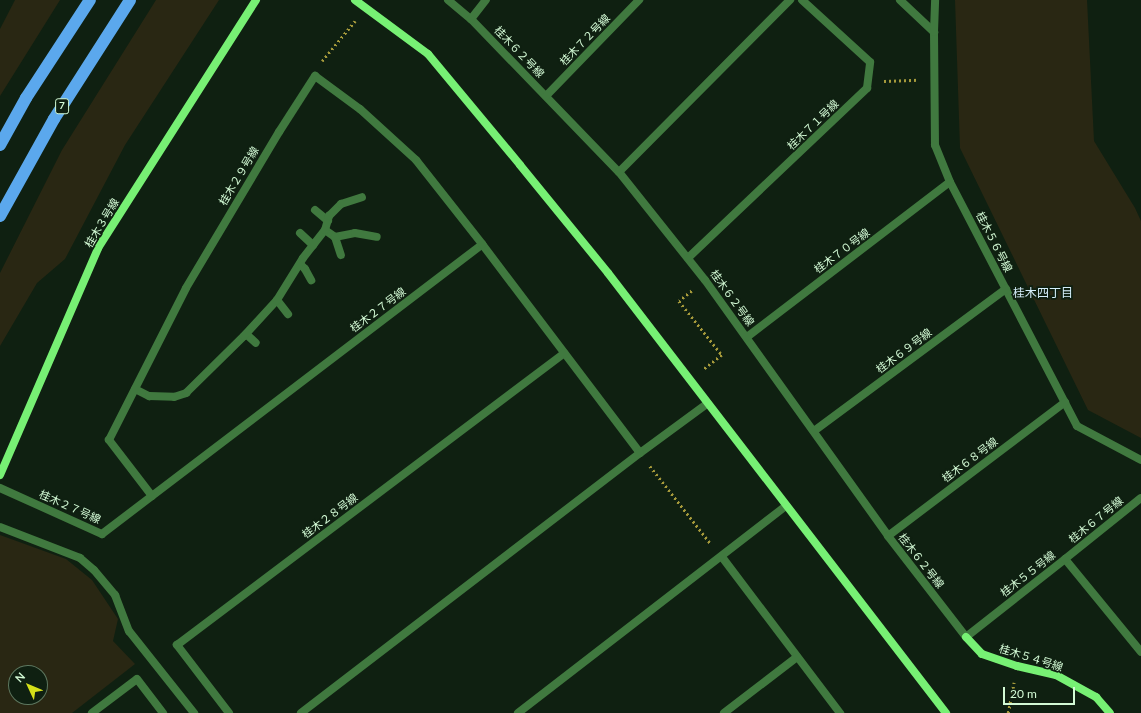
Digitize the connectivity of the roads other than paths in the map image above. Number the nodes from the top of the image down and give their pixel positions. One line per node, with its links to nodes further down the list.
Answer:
1 (90, 0): 15 (highway)
2 (130, 0): 20 (highway, 7)
3 (256, 0): 47 (street, 桂木３号線)
4 (355, 0): 42 (street)
5 (448, 0): 12 (street, 桂木６２号線)
6 (486, 0): 12 (street)
7 (639, 0): 14 (street, 桂木７２号線)
8 (790, 0): 16 (street)
9 (802, 0): 29 (street, 桂木７１号線)
10 (900, 0): 13 (street)
11 (935, 0): 13 (street, 桂木５６号線)
12 (471, 19): 14 (street, 桂木６２号線)
13 (934, 32): 17 (street, 桂木５６号線)
14 (546, 96): 16 (street, 桂木６２号線)
15 (0, 145)
16 (619, 172): 29 (street, 桂木６２号線)
17 (950, 182): 32 (street, 桂木５６号線); 36 (street, 桂木７０号線)
18 (362, 198): 21 (street)
19 (315, 210): 21 (street)
20 (0, 216)
21 (328, 221): 22 (street)
22 (325, 230): 24 (street); 27 (street)
23 (300, 233): 27 (street)
24 (335, 237): 25 (street); 28 (street)
25 (377, 237)
26 (482, 244): 38 (street); 39 (street, 桂木２９号線); 49 (street, 桂木２７号線)
27 (313, 245): 30 (street)
28 (341, 256)
29 (688, 258): 36 (street, 桂木６２号線)
30 (300, 264): 31 (street); 33 (street)
31 (312, 280)
32 (1006, 289): 41 (street, 桂木５６号線); 44 (street, 桂木６９号線)
33 (276, 300): 34 (street); 35 (street)
34 (288, 314)
35 (246, 334): 37 (street); 40 (street)
36 (747, 337): 44 (street, 桂木６２号線)
37 (256, 342)
38 (564, 353): 45 (street); 62 (street, 桂木２８号線)
39 (135, 389): 40 (street); 49 (street, 桂木２９号線)
40 (170, 397): 43 (street)
41 (1065, 402): 46 (street, 桂木５６号線); 53 (street, 桂木６８号線)
42 (708, 403): 45 (street); 51 (street)
43 (169, 406)
44 (814, 431): 53 (street, 桂木６２号線)
45 (640, 453): 63 (street)
46 (1141, 460)
47 (0, 475)
48 (0, 488): 49 (street, 桂木２７号線)
49 (152, 496)
50 (1141, 498): 55 (street, 桂木６７号線)
51 (786, 506): 54 (street); 67 (street)
52 (0, 527): 61 (street)
53 (888, 536): 56 (street, 桂木６２号線)
54 (722, 557): 58 (street); 64 (street)
55 (1065, 559): 56 (street, 桂木５５号線); 57 (street, 桂木５５号線)
56 (966, 637): 68 (street, 桂木５４号線)
57 (1141, 652)
58 (796, 657): 65 (street); 66 (street)
59 (92, 713): 60 (street)
60 (163, 713)
61 (194, 713)
62 (229, 713)
63 (301, 713)
64 (518, 713)
65 (724, 713)
66 (840, 713)
67 (946, 713)
68 (1110, 713)

